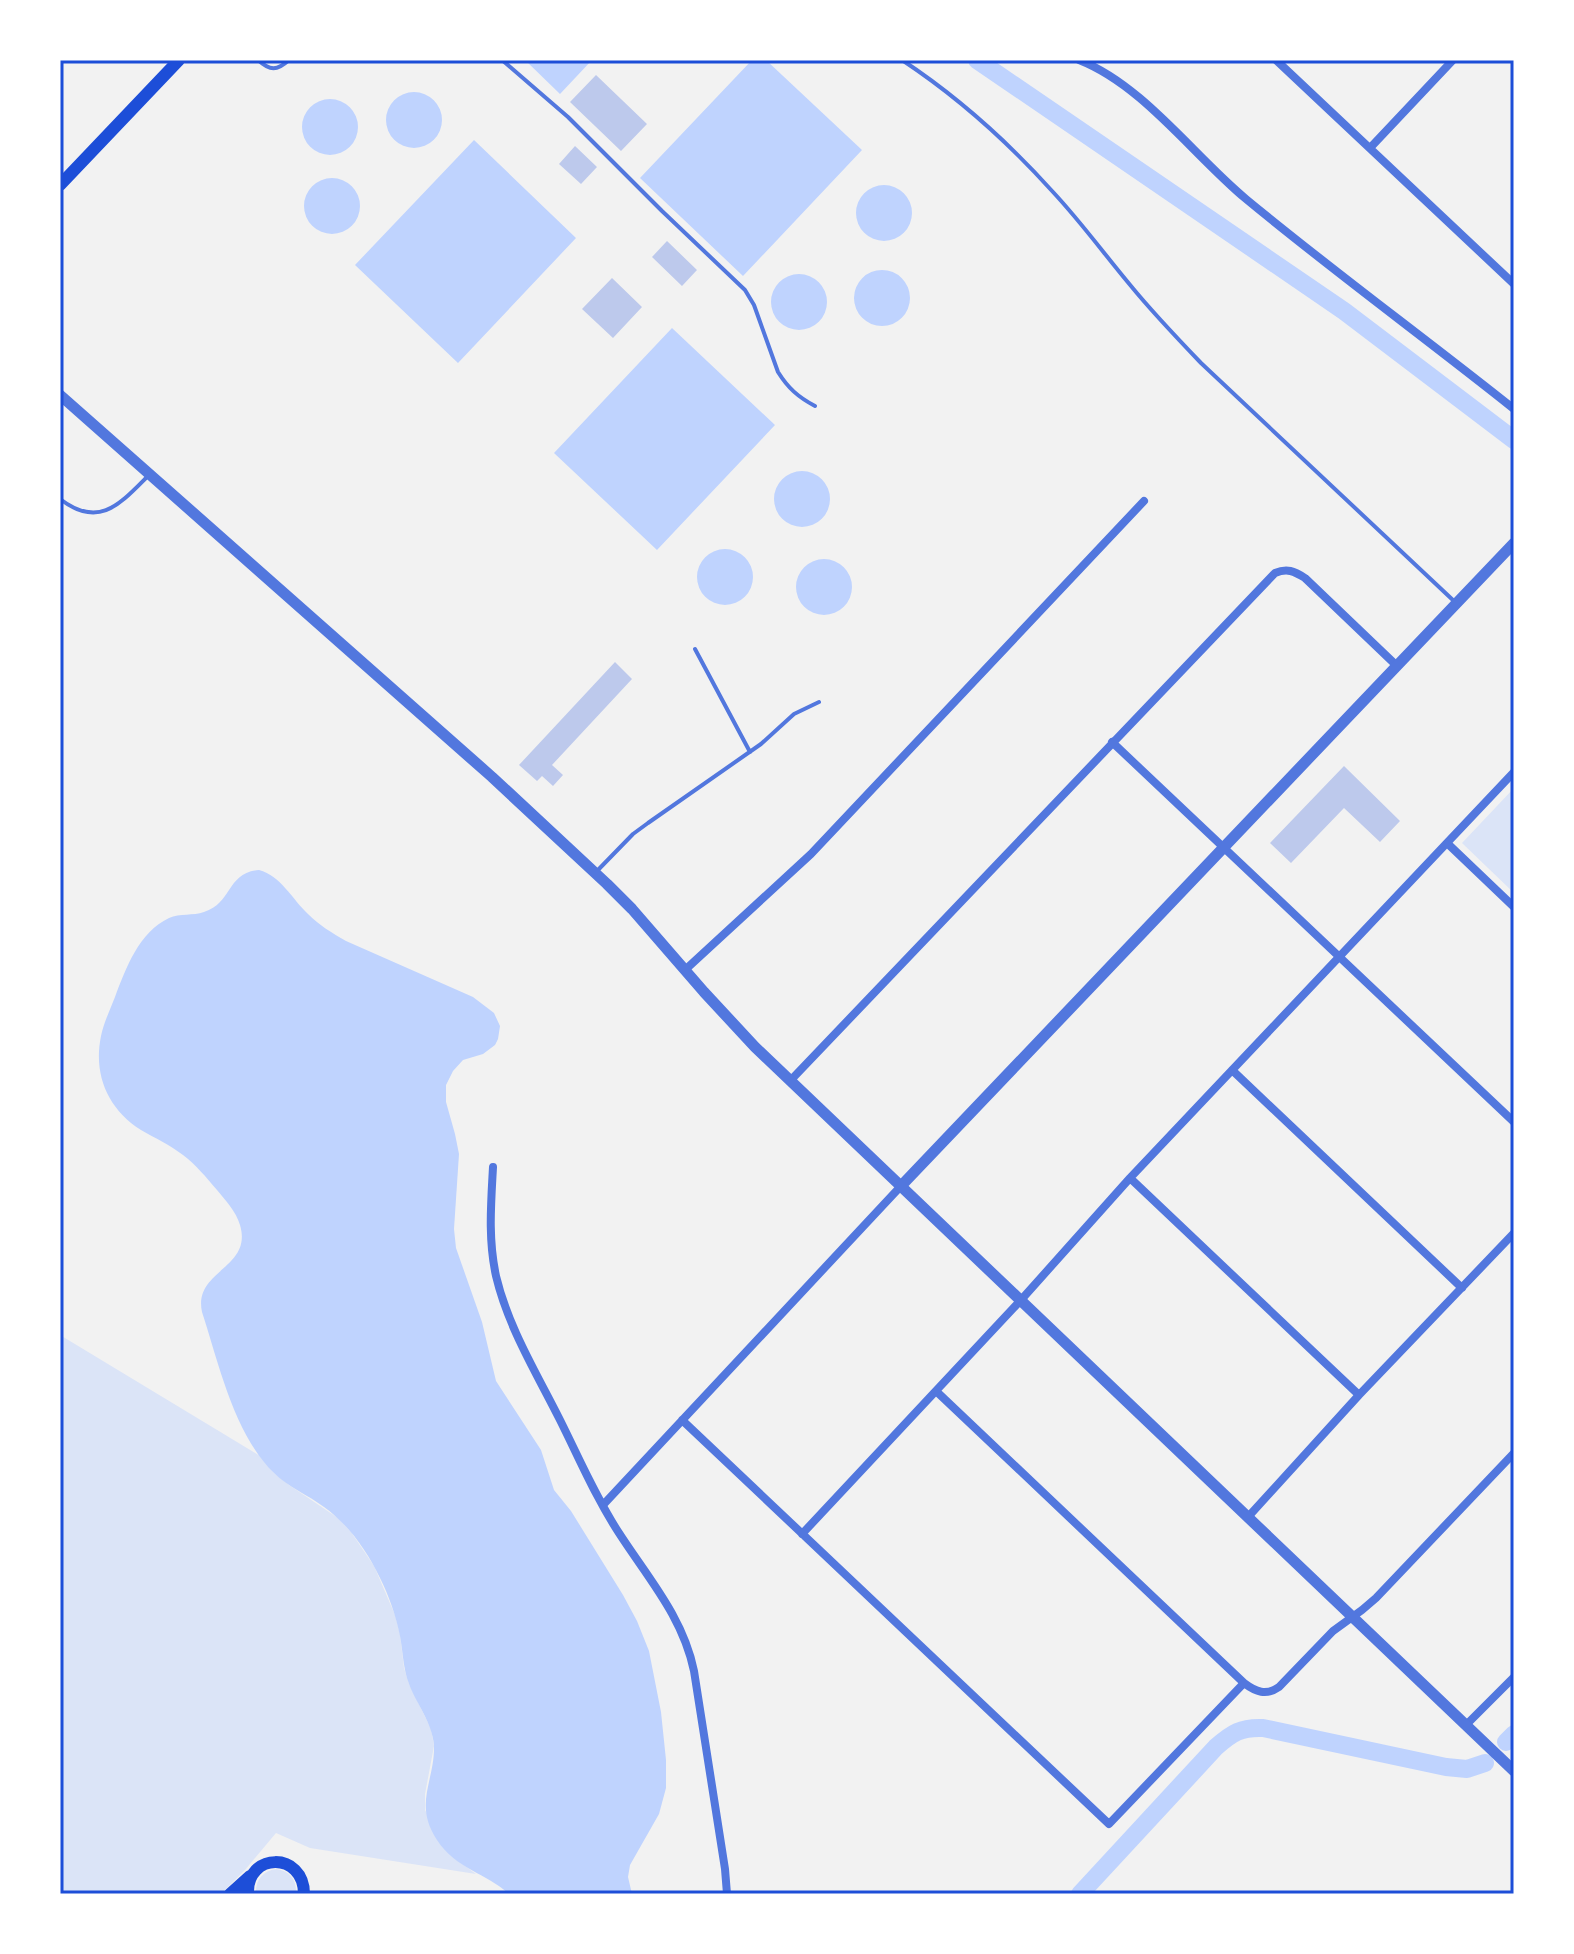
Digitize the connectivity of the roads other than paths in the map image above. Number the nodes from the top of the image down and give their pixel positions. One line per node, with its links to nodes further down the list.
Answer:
1 (179, 60): 10 (main road)
2 (258, 60): 3 (lane)
3 (289, 60)
4 (502, 60): 13 (lane)
5 (902, 60): 19 (lane)
6 (1079, 60): 14 (street)
7 (1276, 60): 9 (street)
8 (1453, 60): 9 (street)
9 (1370, 148): 11 (street)
10 (60, 185)
11 (1514, 284)
12 (60, 395): 15 (street)
13 (815, 406)
14 (1514, 409)
15 (149, 474): 16 (lane); 28 (street)
16 (60, 499)
17 (1144, 501): 31 (street)
18 (1514, 543): 19 (street)
19 (1457, 603): 21 (street)
20 (695, 649): 24 (lane)
21 (1397, 666): 23 (street); 27 (street)
22 (819, 702): 24 (lane)
23 (1112, 742): 27 (street); 33 (street)
24 (750, 752): 28 (lane)
25 (1514, 772): 26 (street)
26 (1447, 843): 29 (street); 30 (street)
27 (1224, 848): 30 (street); 37 (street)
28 (596, 873): 31 (street)
29 (1514, 907)
30 (1339, 957): 32 (street); 34 (street)
31 (685, 970): 33 (street)
32 (1232, 1070): 36 (street); 39 (street)
33 (790, 1081): 37 (street)
34 (1514, 1122)
35 (493, 1167): 45 (street)
36 (1130, 1178): 40 (street); 42 (street)
37 (901, 1186): 40 (street); 43 (street)
38 (1514, 1233): 39 (street)
39 (1462, 1288): 42 (street)
40 (1021, 1300): 41 (street); 46 (street)
41 (936, 1391): 47 (street); 50 (street)
42 (1359, 1395): 46 (street)
43 (682, 1420): 45 (street); 47 (street)
44 (1514, 1453): 48 (street)
45 (603, 1505): 57 (street)
46 (1248, 1517): 48 (street)
47 (802, 1534): 50 (street)
48 (1352, 1617): 50 (street); 51 (street)
49 (1514, 1677): 51 (street)
50 (1244, 1683)
51 (1466, 1725): 52 (street)
52 (1514, 1771)
53 (255, 1871): 54 (main road); 55 (main road); 56 (main road)
54 (230, 1894)
55 (248, 1894)
56 (304, 1894)
57 (727, 1894)

